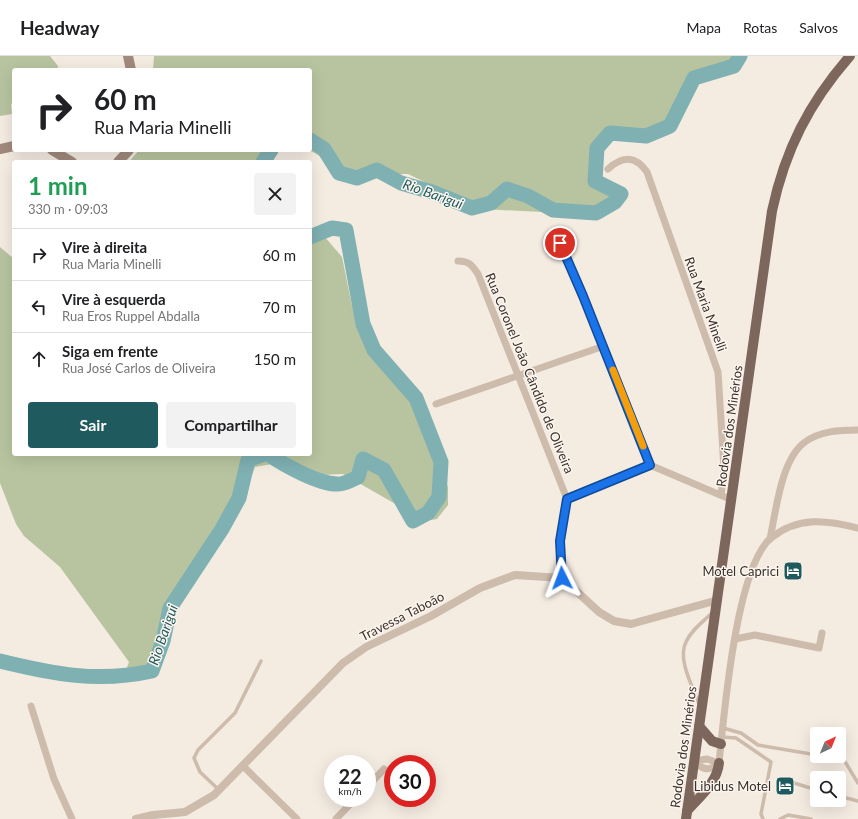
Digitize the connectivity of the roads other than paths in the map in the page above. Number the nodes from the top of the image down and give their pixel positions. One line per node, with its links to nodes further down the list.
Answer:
1 (128, 56): 3 (main road)
2 (850, 56): 20 (main road, Rodovia dos Minérios)
3 (131, 68)
4 (12, 146): 5 (main road)
5 (0, 149)
6 (55, 152): 8 (main road)
7 (127, 152): 9 (main road)
8 (67, 160)
9 (120, 160)
10 (608, 170): 18 (street, Rua Maria Minelli)
11 (560, 243): 13 (street)
12 (458, 261): 14 (street, Rua Coronel João Cândido de Oliveira)
13 (604, 346): 14 (street); 17 (street)
14 (519, 375): 15 (street); 19 (street, Rua Coronel João Cândido de Oliveira)
15 (436, 404)
16 (858, 430): 22 (street)
17 (650, 465): 18 (street); 19 (street)
18 (721, 495): 20 (street)
19 (567, 499): 23 (street)
20 (732, 500): 24 (main road, Rodovia dos Minérios)
21 (858, 528): 22 (street)
22 (770, 539): 26 (street)
23 (562, 578): 24 (street); 37 (street, Travessa Taboão)
24 (718, 604): 29 (main road, Rodovia dos Minérios); 29 (lane)
25 (822, 633): 26 (street)
26 (735, 639): 31 (street)
27 (261, 661): 43 (lane)
28 (32, 706): 48 (street)
29 (701, 711): 30 (main road, Rodovia dos Minérios)
30 (699, 726): 32 (main road); 34 (main road, Rodovia dos Minérios)
31 (723, 728): 32 (street); 33 (lane)
32 (722, 741): 35 (street); 52 (lane)
33 (810, 754)
34 (694, 761): 35 (street); 35 (street); 47 (main road, Rodovia dos Minérios)
35 (719, 763): 47 (main road)
36 (846, 763): 41 (lane)
37 (243, 766): 43 (street, Travessa Taboão); 50 (street)
38 (384, 769): 39 (street)
39 (376, 777)
40 (794, 783): 42 (lane)
41 (858, 783)
42 (810, 788)
43 (219, 790): 49 (street, Travessa Taboão)
44 (846, 798): 45 (lane)
45 (858, 801)
46 (347, 807): 51 (street)
47 (687, 815)
48 (72, 819)
49 (136, 819)
50 (297, 819)
51 (336, 819)
52 (763, 819)
53 (780, 819): 54 (lane)
54 (810, 819)

